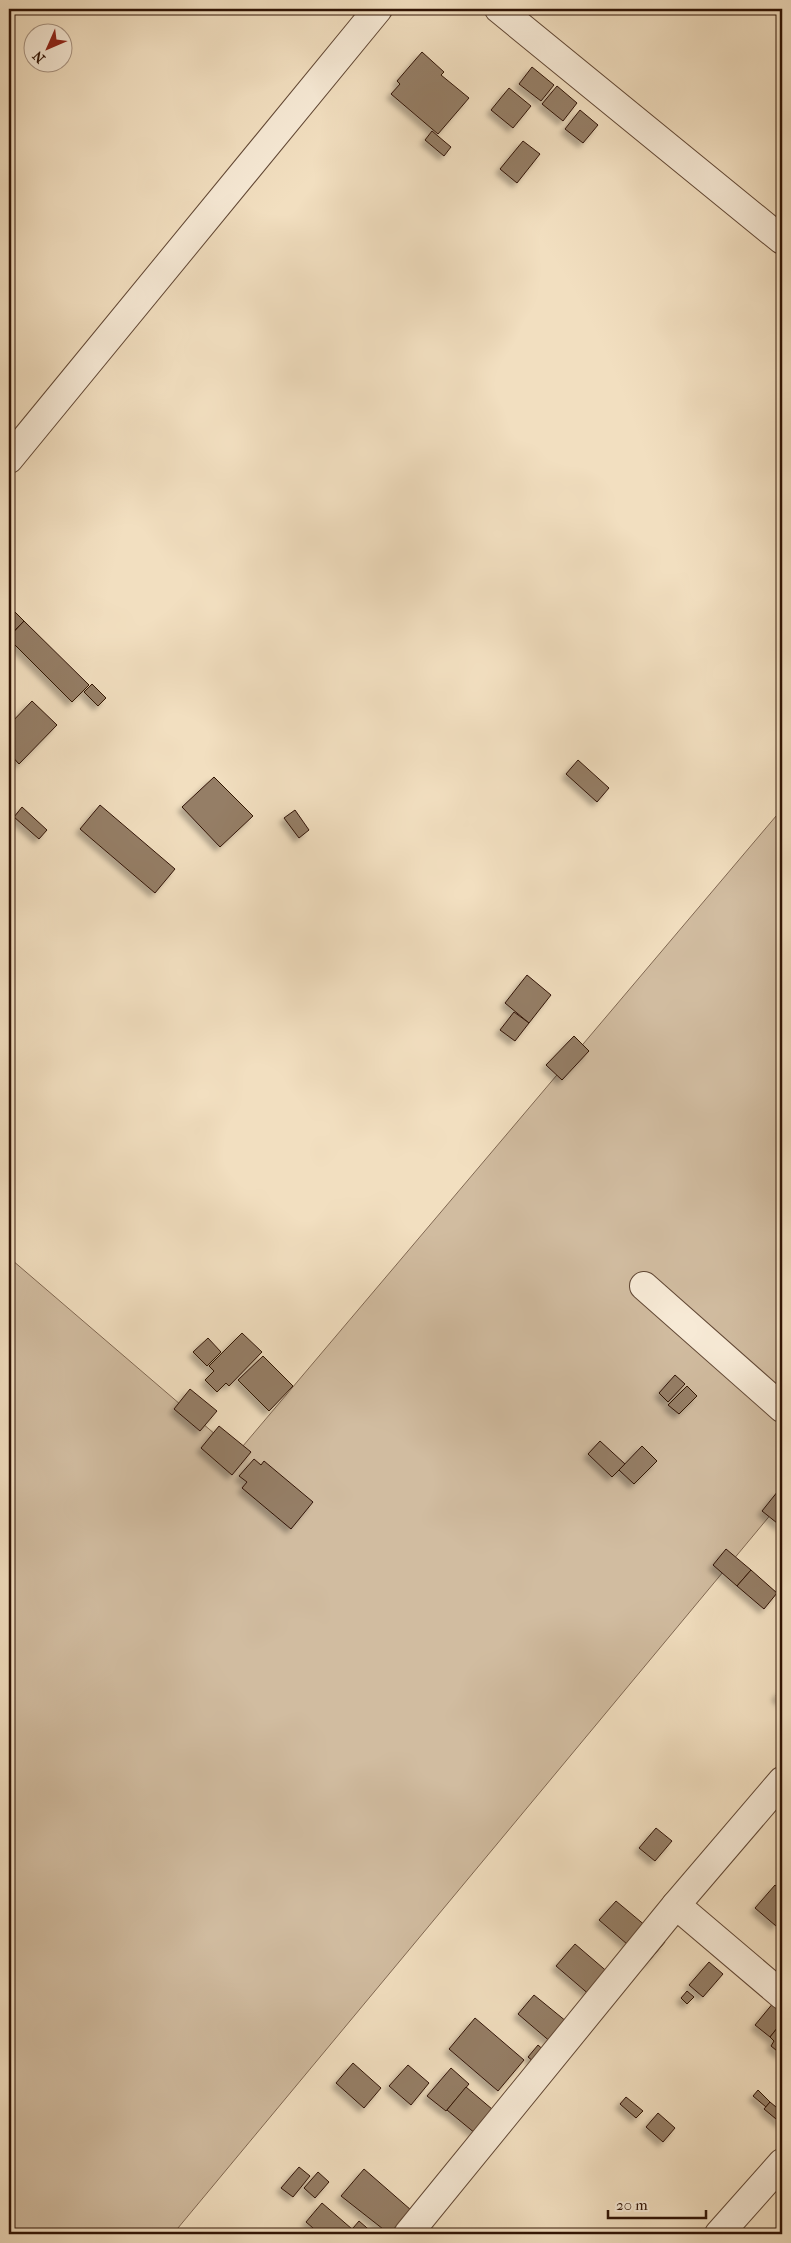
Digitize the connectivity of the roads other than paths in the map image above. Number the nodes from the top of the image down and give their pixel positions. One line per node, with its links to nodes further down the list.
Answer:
1 (378, 9): 4 (street)
2 (499, 9): 3 (street)
3 (782, 240)
4 (9, 459)
5 (644, 1286): 6 (street)
6 (782, 1408)
7 (782, 1781): 8 (street)
8 (676, 1905): 9 (street); 11 (street)
9 (782, 1995)
10 (782, 2163): 12 (street)
11 (408, 2234)
12 (719, 2234)

